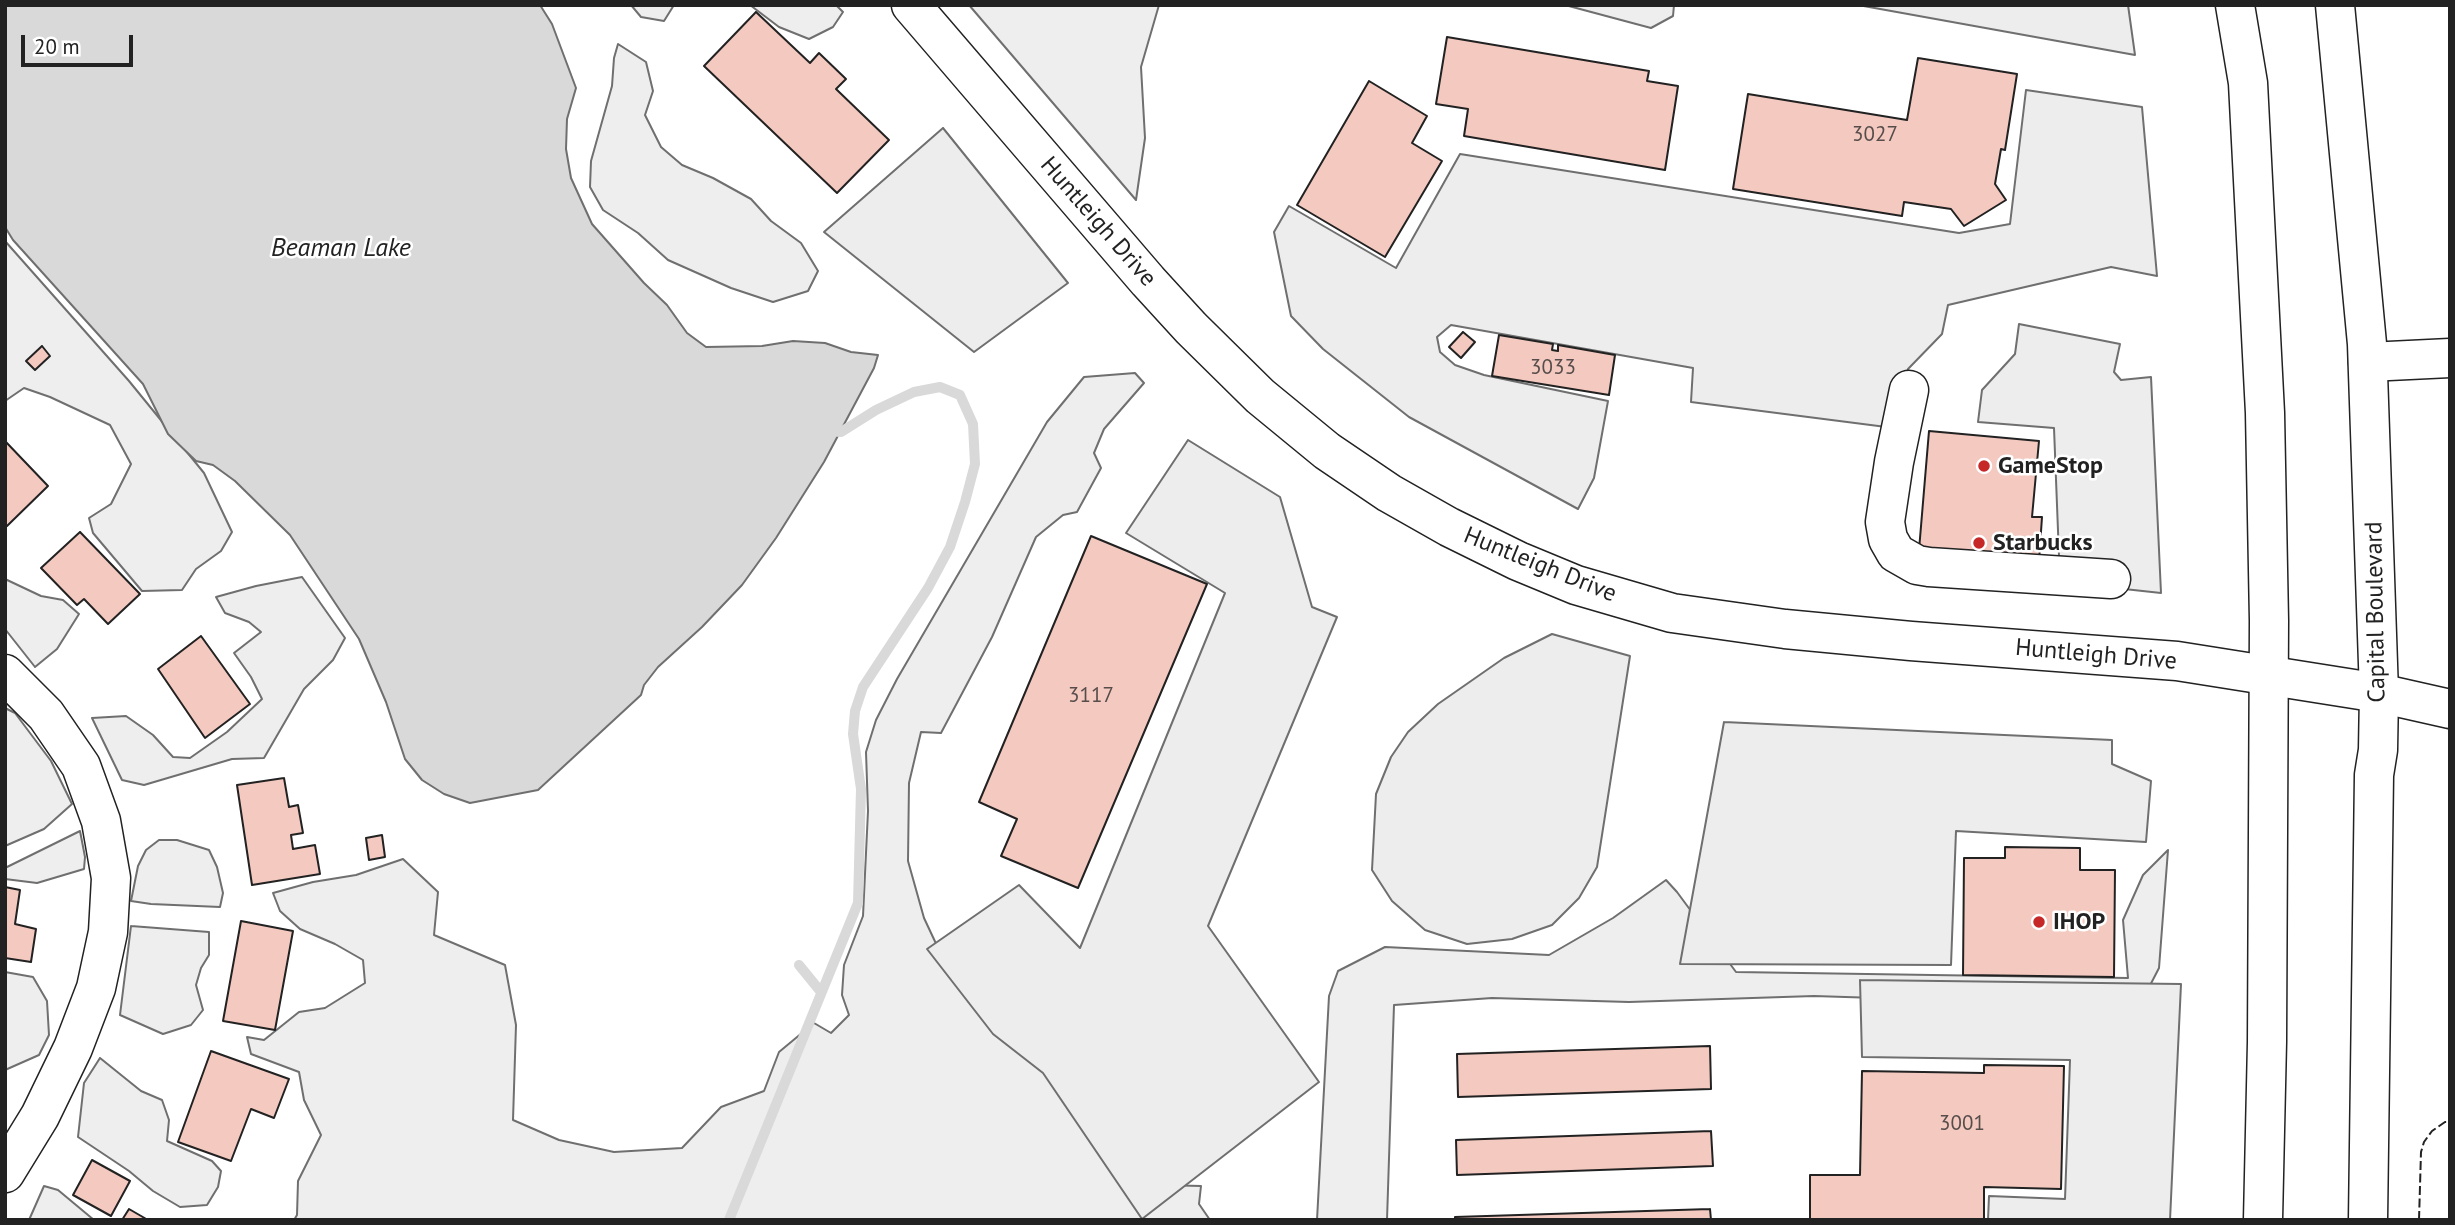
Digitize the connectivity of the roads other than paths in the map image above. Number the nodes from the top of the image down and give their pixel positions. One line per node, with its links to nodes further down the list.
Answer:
1 (911, 5): 9 (main road, Huntleigh Drive)
2 (2235, 5): 9 (main road)
3 (2335, 5): 5 (main road, Capital Boulevard)
4 (2450, 358): 5 (main road)
5 (2368, 362): 10 (main road, Capital Boulevard)
6 (1909, 390): 7 (main road)
7 (2111, 579)
8 (5, 674): 12 (main road)
9 (2269, 676): 10 (main road, Huntleigh Drive); 13 (main road)
10 (2379, 693): 11 (main road, Huntleigh Drive); 14 (main road, Capital Boulevard)
11 (2450, 709)
12 (5, 1173)
13 (2263, 1220)
14 (2368, 1220)

